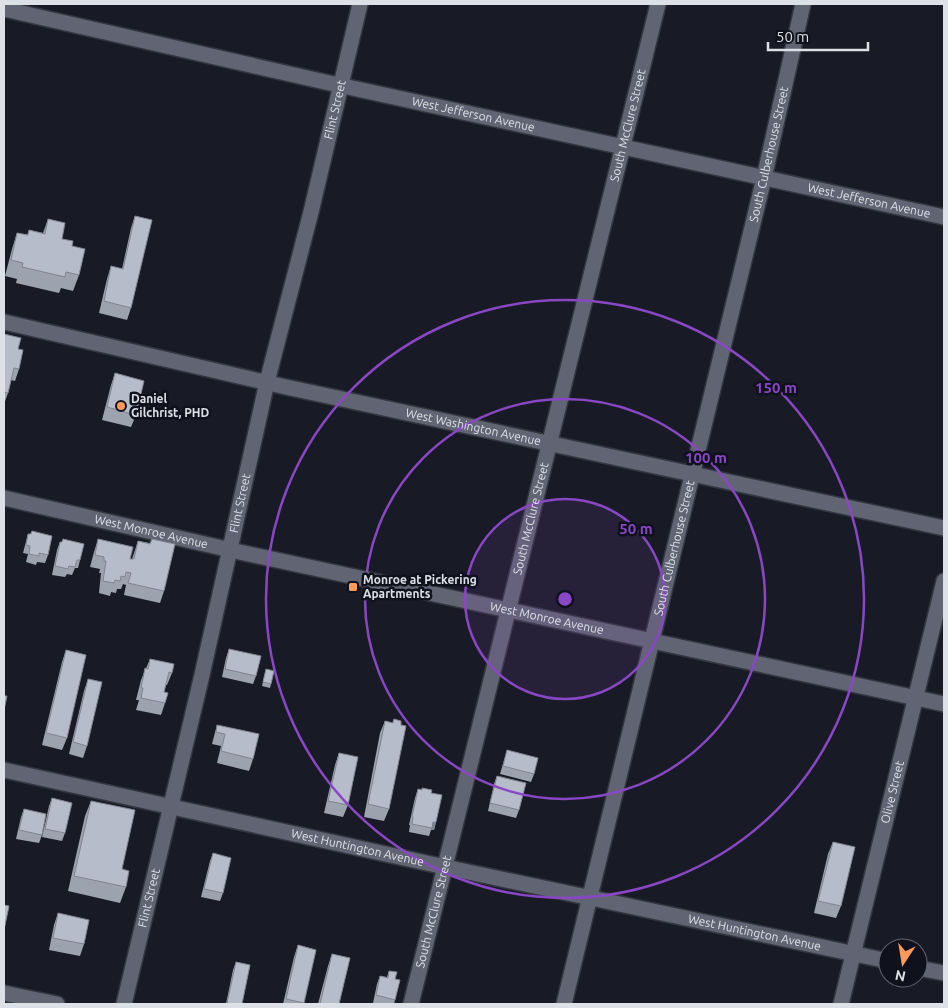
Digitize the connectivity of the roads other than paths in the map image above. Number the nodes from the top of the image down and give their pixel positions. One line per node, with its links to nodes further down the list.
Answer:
1 (360, 4): 5 (street, Flint Street)
2 (658, 4): 6 (street, South McClure Street)
3 (803, 4): 7 (street, South Culberhouse Street)
4 (4, 9): 5 (street, West Jefferson Avenue)
5 (340, 85): 6 (street, West Jefferson Avenue); 10 (street, Flint Street)
6 (621, 147): 7 (street, West Jefferson Avenue); 11 (street, South McClure Street)
7 (764, 178): 8 (street, West Jefferson Avenue); 12 (street, South Culberhouse Street)
8 (944, 218)
9 (4, 322): 10 (street, West Washington Avenue)
10 (267, 382): 11 (street, West Washington Avenue); 15 (street, Flint Street)
11 (550, 444): 12 (street, West Washington Avenue); 17 (street, South McClure Street)
12 (692, 474): 14 (street, West Washington Avenue); 18 (street, South Culberhouse Street)
13 (4, 498): 15 (street, West Monroe Avenue)
14 (944, 528)
15 (230, 550): 17 (street, West Monroe Avenue); 22 (street, Flint Street)
16 (944, 581): 19 (street, Olive Street)
17 (508, 610): 18 (street, West Monroe Avenue); 23 (street, South McClure Street)
18 (651, 642): 19 (street, West Monroe Avenue); 24 (street, South Culberhouse Street)
19 (915, 698): 20 (street, West Monroe Avenue); 25 (street, Olive Street)
20 (944, 704)
21 (4, 770): 22 (street, West Huntington Avenue)
22 (170, 807): 23 (street, West Huntington Avenue); 31 (street, Flint Street)
23 (445, 867): 24 (street, West Huntington Avenue); 32 (street, South McClure Street)
24 (590, 897): 25 (street, West Huntington Avenue); 33 (street, South Culberhouse Street)
25 (853, 953): 26 (street, West Huntington Avenue); 34 (street, Olive Street)
26 (878, 959)
27 (928, 970): 28 (street)
28 (944, 973)
29 (4, 993): 30 (street)
30 (56, 1004)
31 (124, 1004)
32 (411, 1004)
33 (564, 1004)
34 (841, 1004)

